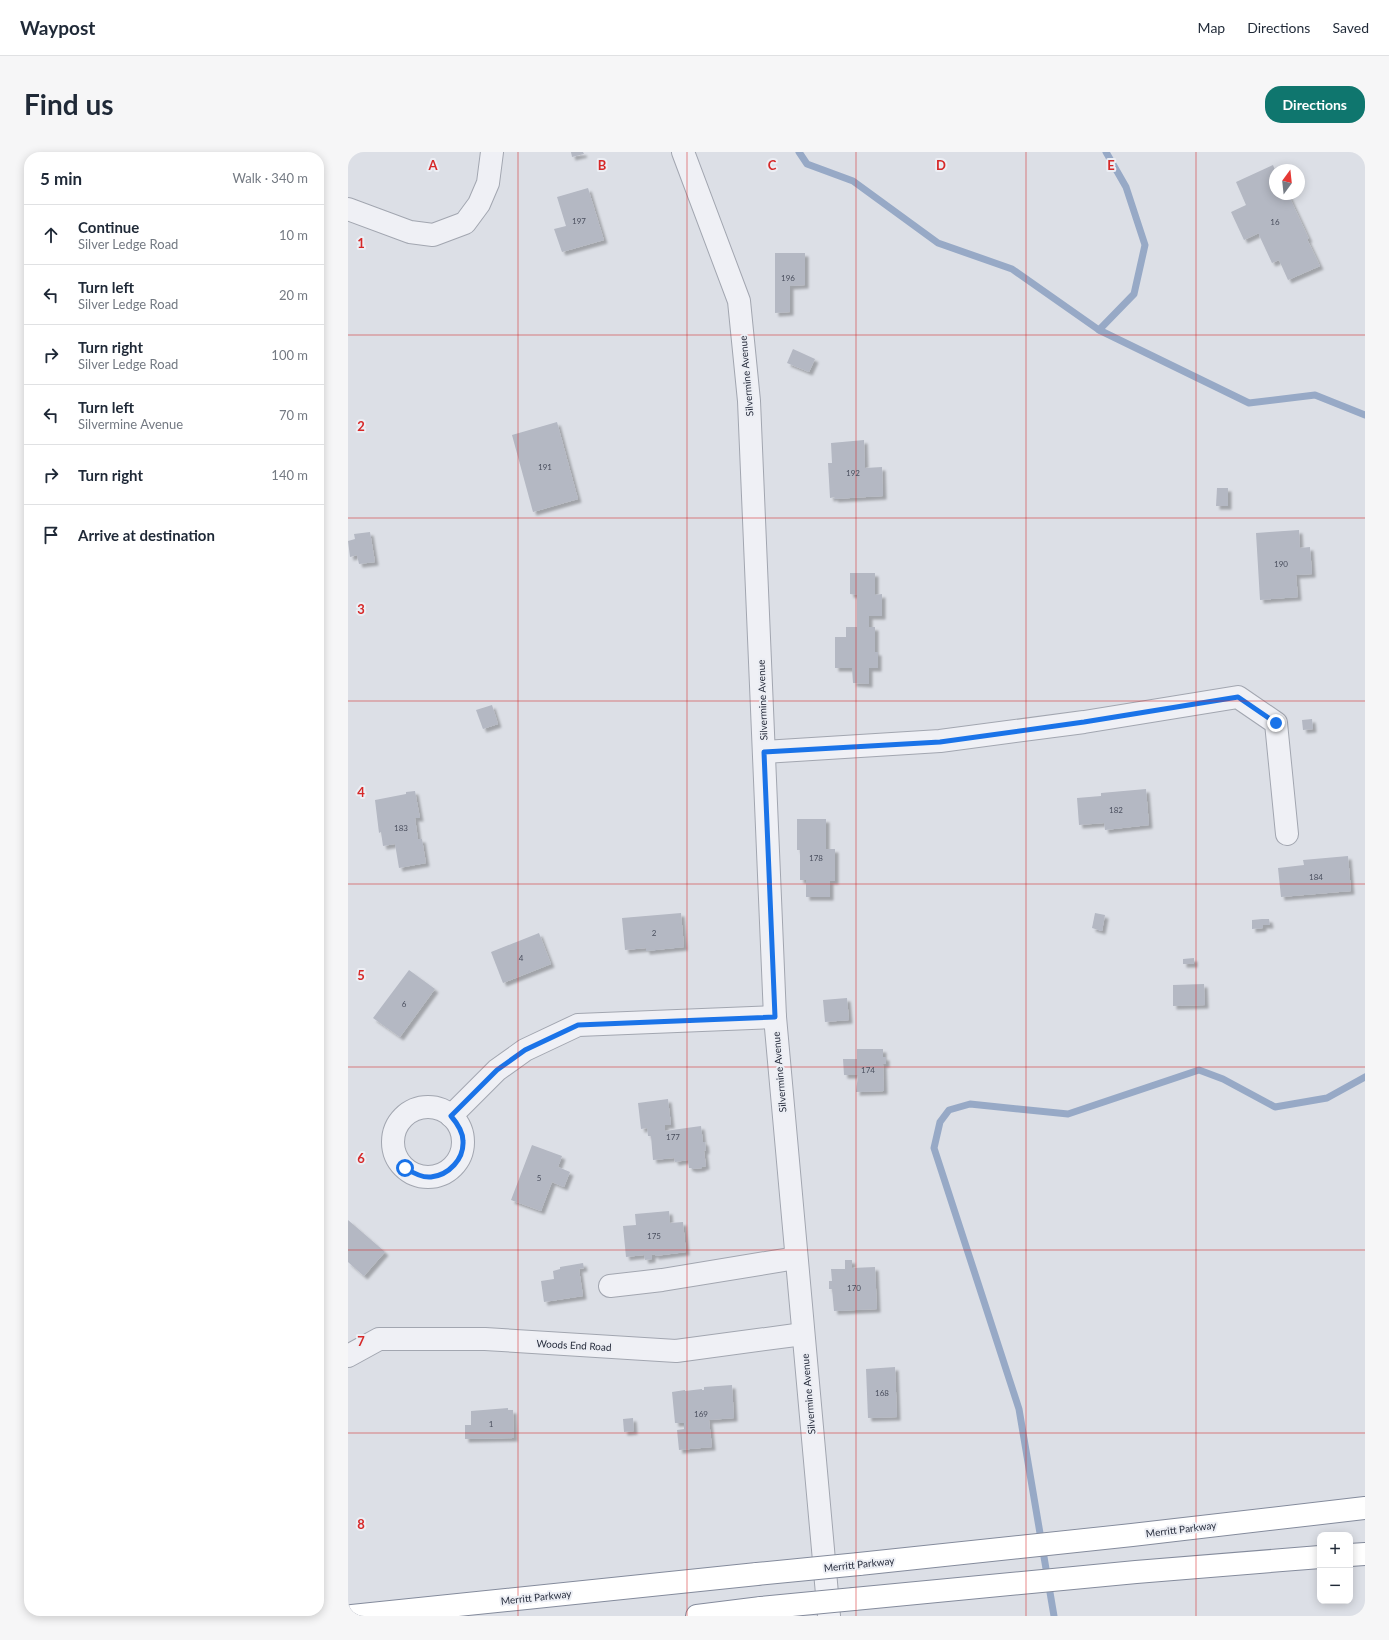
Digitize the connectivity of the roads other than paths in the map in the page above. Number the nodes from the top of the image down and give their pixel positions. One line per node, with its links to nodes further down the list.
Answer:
1 (492, 152): 3 (street)
2 (683, 152): 4 (street, Silvermine Avenue)
3 (348, 209)
4 (764, 752): 5 (street); 6 (street, Silvermine Avenue)
5 (1287, 834)
6 (775, 1017): 7 (street); 8 (street, Silvermine Avenue)
7 (451, 1116)
8 (796, 1258): 9 (street); 10 (street, Silvermine Avenue)
9 (610, 1286)
10 (803, 1334): 11 (street, Woods End Road); 18 (street, Silvermine Avenue)
11 (348, 1356)
12 (1365, 1508): 16 (highway, Merritt Parkway, bridge)
13 (1365, 1554): 14 (highway)
14 (1353, 1555)
15 (1317, 1558): 17 (highway, bridge)
16 (352, 1616)
17 (697, 1616)
18 (829, 1616)

